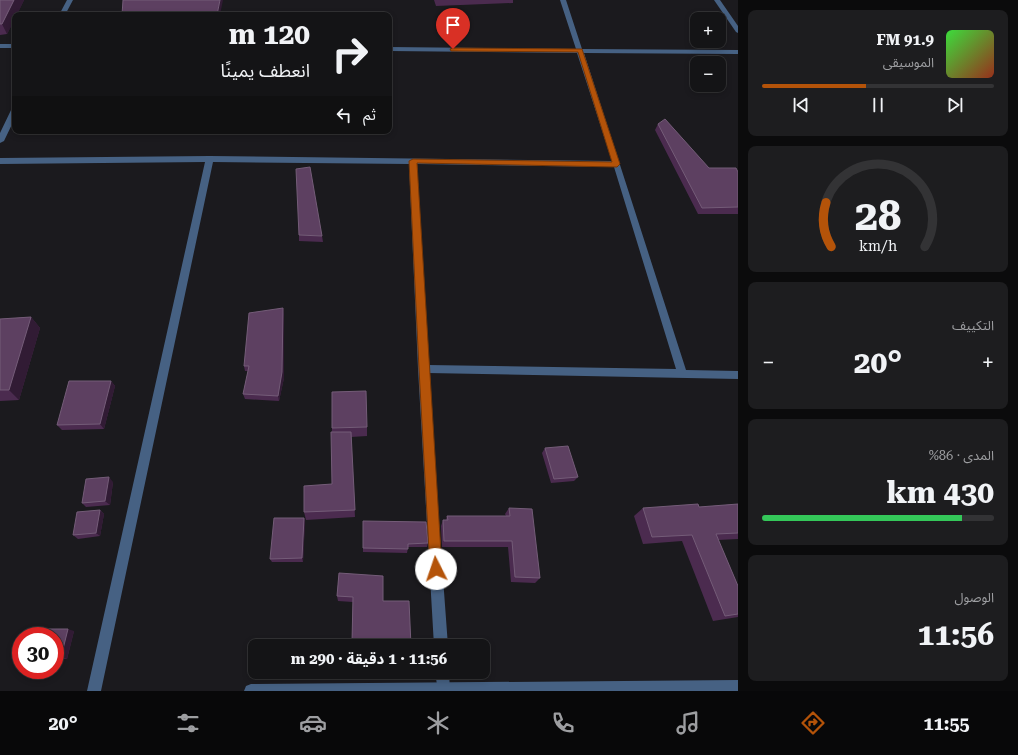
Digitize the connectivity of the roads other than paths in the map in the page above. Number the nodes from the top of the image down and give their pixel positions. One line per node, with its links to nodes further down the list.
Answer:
1 (70, 0): 4 (street)
2 (563, 0): 9 (street)
3 (717, 0): 5 (street)
4 (64, 12)
5 (738, 32)
6 (0, 46): 7 (street)
7 (12, 46)
8 (392, 49): 9 (street)
9 (580, 51): 10 (street); 16 (street)
10 (738, 52)
11 (12, 116): 12 (street)
12 (0, 141)
13 (210, 159): 14 (street); 15 (street); 25 (street)
14 (0, 161)
15 (413, 161): 16 (street); 17 (street)
16 (617, 164): 18 (street)
17 (423, 369): 18 (street); 20 (street)
18 (682, 375): 19 (street)
19 (738, 375)
20 (441, 639)
21 (443, 679): 24 (street)
22 (738, 687): 24 (street)
23 (345, 690): 24 (street); 26 (street)
24 (444, 690)
25 (94, 691)
26 (251, 691)

